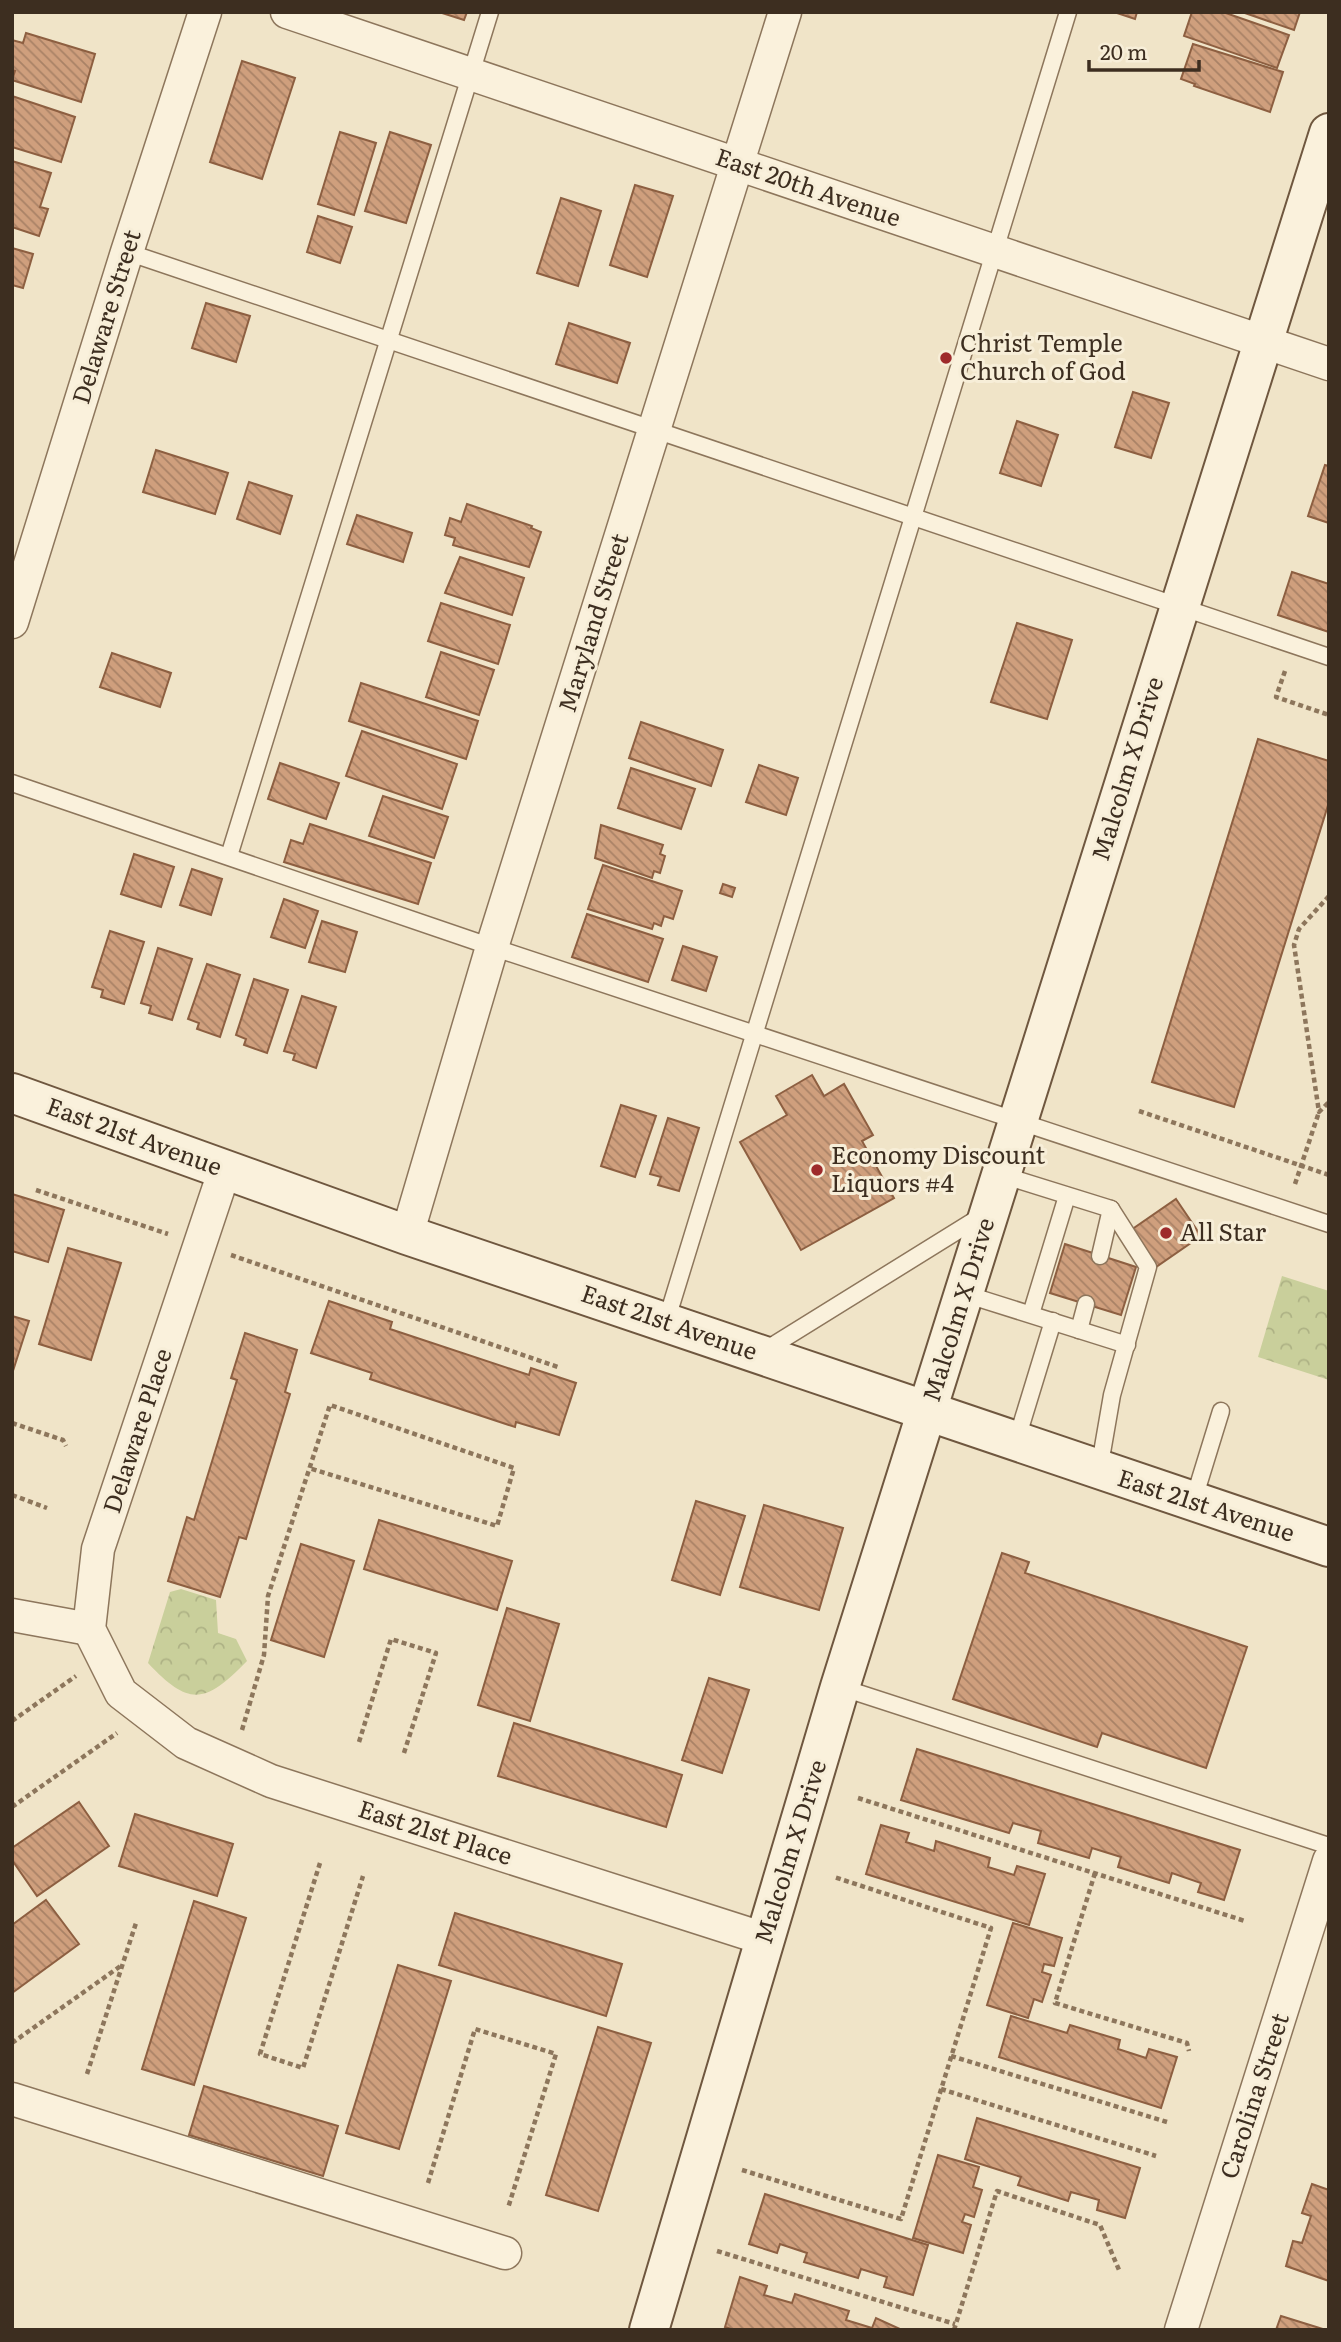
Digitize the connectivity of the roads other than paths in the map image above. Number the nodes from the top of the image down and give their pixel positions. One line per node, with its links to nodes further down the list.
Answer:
1 (205, 12): 10 (street, Delaware Street)
2 (287, 12): 6 (street, East 20th Avenue)
3 (490, 12): 6 (lane)
4 (786, 12): 8 (street, Maryland Street)
5 (1069, 12): 9 (lane)
6 (471, 74): 8 (street, East 20th Avenue); 11 (lane)
7 (1329, 133): 12 (street, Malcolm X Drive)
8 (738, 164): 9 (street, East 20th Avenue); 14 (street, Maryland Street)
9 (994, 251): 12 (street, East 20th Avenue); 15 (lane)
10 (127, 252): 11 (lane); 17 (street, Delaware Street)
11 (389, 340): 14 (lane); 20 (lane)
12 (1263, 341): 13 (street, East 20th Avenue); 16 (street, Malcolm X Drive)
13 (1329, 363)
14 (654, 430): 15 (lane); 21 (street, Maryland Street)
15 (913, 515): 16 (lane); 22 (lane)
16 (1178, 606): 18 (lane); 24 (street, Malcolm X Drive)
17 (12, 622)
18 (1329, 657)
19 (12, 783): 20 (lane)
20 (229, 856): 21 (lane)
21 (492, 947): 22 (lane); 30 (street, Maryland Street)
22 (755, 1032): 24 (lane); 36 (lane)
23 (12, 1093): 25 (street, East 21st Avenue)
24 (1018, 1120): 26 (street, Malcolm X Drive); 29 (lane)
25 (225, 1169): 30 (street, East 21st Avenue); 47 (street, Delaware Place)
26 (996, 1192): 27 (lane); 32 (street, Malcolm X Drive); 39 (lane)
27 (1067, 1196): 28 (lane); 34 (lane)
28 (1111, 1209): 31 (lane); 38 (lane)
29 (1329, 1224)
30 (407, 1235): 36 (street, East 21st Avenue)
31 (1100, 1256)
32 (965, 1294): 34 (lane); 40 (street, Malcolm X Drive)
33 (1086, 1304): 37 (lane)
34 (1031, 1314): 35 (lane)
35 (1053, 1321): 37 (lane); 42 (lane)
36 (666, 1322): 39 (street, East 21st Avenue)
37 (1079, 1330): 38 (lane)
38 (1126, 1345): 43 (lane)
39 (760, 1354): 40 (street, East 21st Avenue)
40 (928, 1411): 42 (street, East 21st Avenue); 48 (street, Malcolm X Drive)
41 (1222, 1411): 44 (lane)
42 (1016, 1442): 43 (street, East 21st Avenue)
43 (1099, 1470): 44 (street, East 21st Avenue)
44 (1193, 1502): 45 (street, East 21st Avenue)
45 (1329, 1547)
46 (12, 1615): 47 (street)
47 (89, 1629): 51 (street, East 21st Place)
48 (840, 1687): 49 (lane); 51 (street, Malcolm X Drive)
49 (1329, 1846)
50 (1329, 1861): 55 (street, Carolina Street)
51 (765, 1939): 54 (street, Malcolm X Drive)
52 (12, 2099): 53 (street)
53 (505, 2253)
54 (649, 2330)
55 (1181, 2330)

